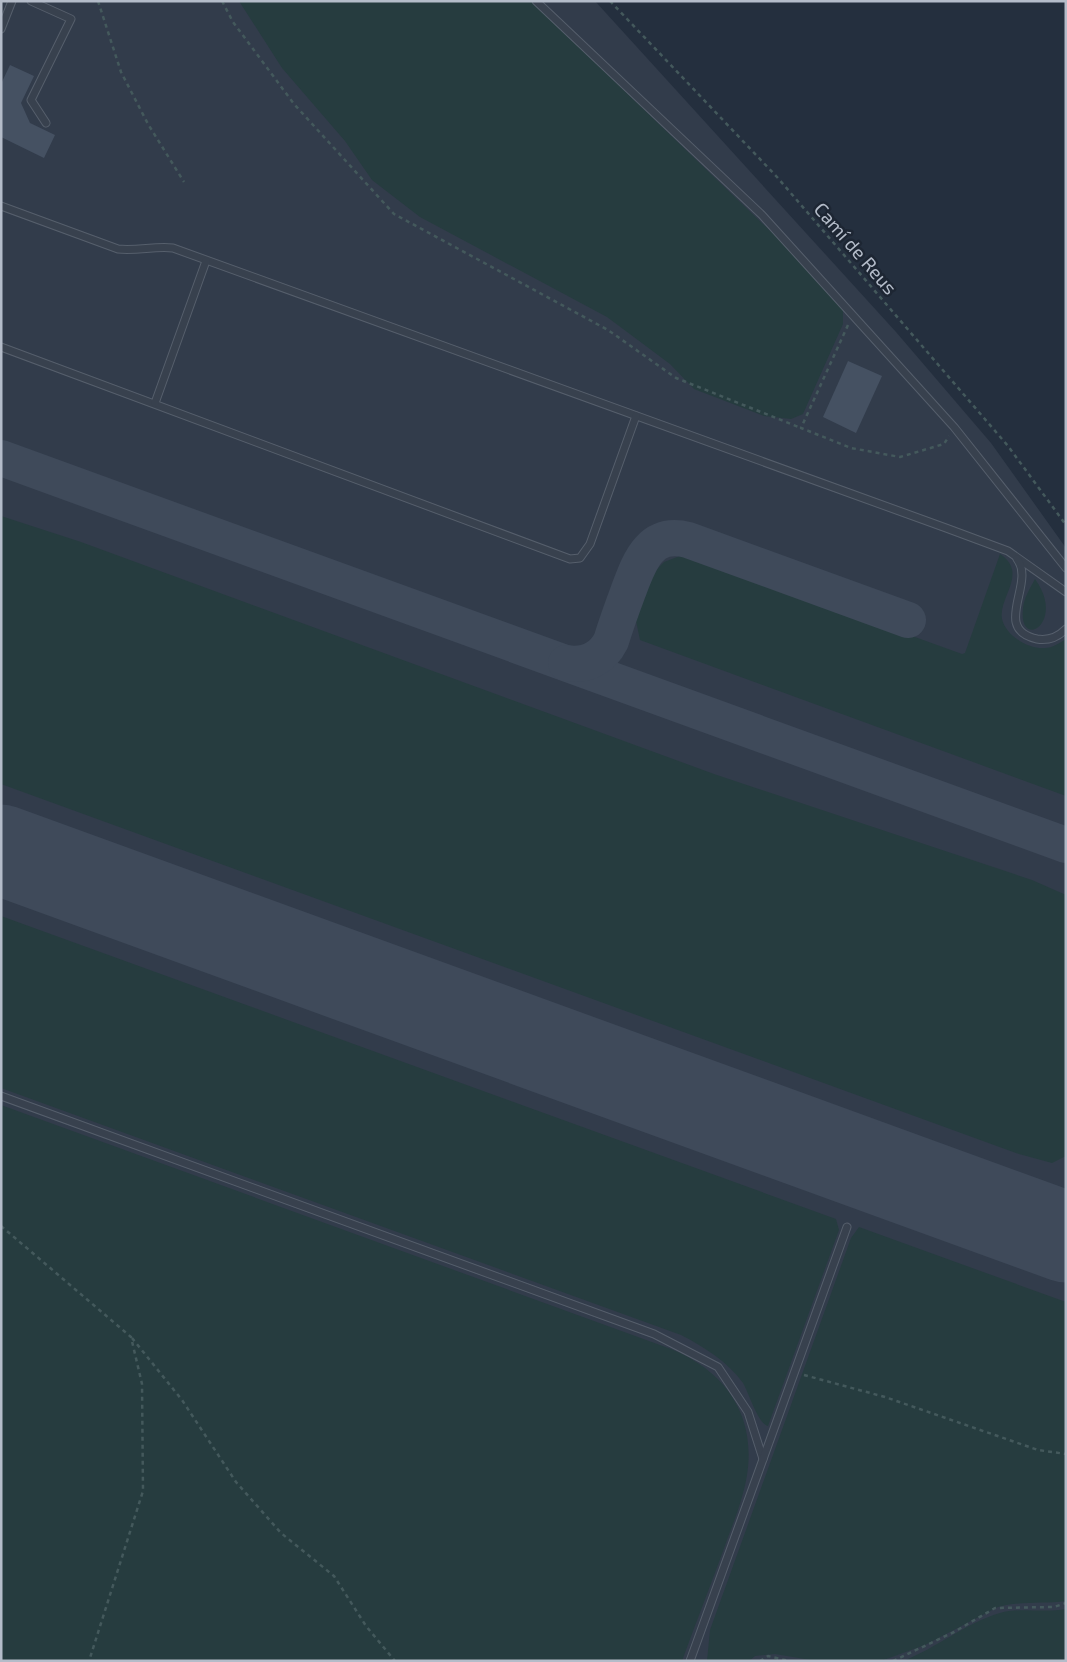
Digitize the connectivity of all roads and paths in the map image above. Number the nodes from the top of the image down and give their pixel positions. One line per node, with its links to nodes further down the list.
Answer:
1 (12, 1): 7 (lane)
2 (31, 1): 8 (lane)
3 (98, 1): 9 (path)
4 (222, 1): 17 (path)
5 (536, 1): 12 (lane)
6 (610, 1): 18 (path, Camí de Reus)
7 (1, 29)
8 (46, 123)
9 (184, 182)
10 (1, 206): 11 (lane)
11 (206, 260): 14 (lane); 15 (lane)
12 (852, 314): 16 (lane); 17 (path)
13 (1, 347): 14 (lane)
14 (155, 403): 15 (lane)
15 (636, 416): 19 (lane)
16 (954, 427): 17 (path); 20 (lane)
17 (801, 428)
18 (1066, 525)
19 (1014, 554): 21 (lane); 22 (lane)
20 (1066, 568)
21 (1066, 592)
22 (1066, 629)
23 (1, 1096): 29 (lane)
24 (1, 1226): 26 (path)
25 (847, 1227): 27 (lane)
26 (131, 1337): 31 (path); 32 (path)
27 (794, 1373): 28 (path); 29 (lane)
28 (1066, 1454)
29 (763, 1459): 33 (lane)
30 (1066, 1603): 36 (path)
31 (89, 1661)
32 (395, 1661)
33 (690, 1661)
34 (760, 1661): 35 (path)
35 (789, 1661)
36 (893, 1661)

